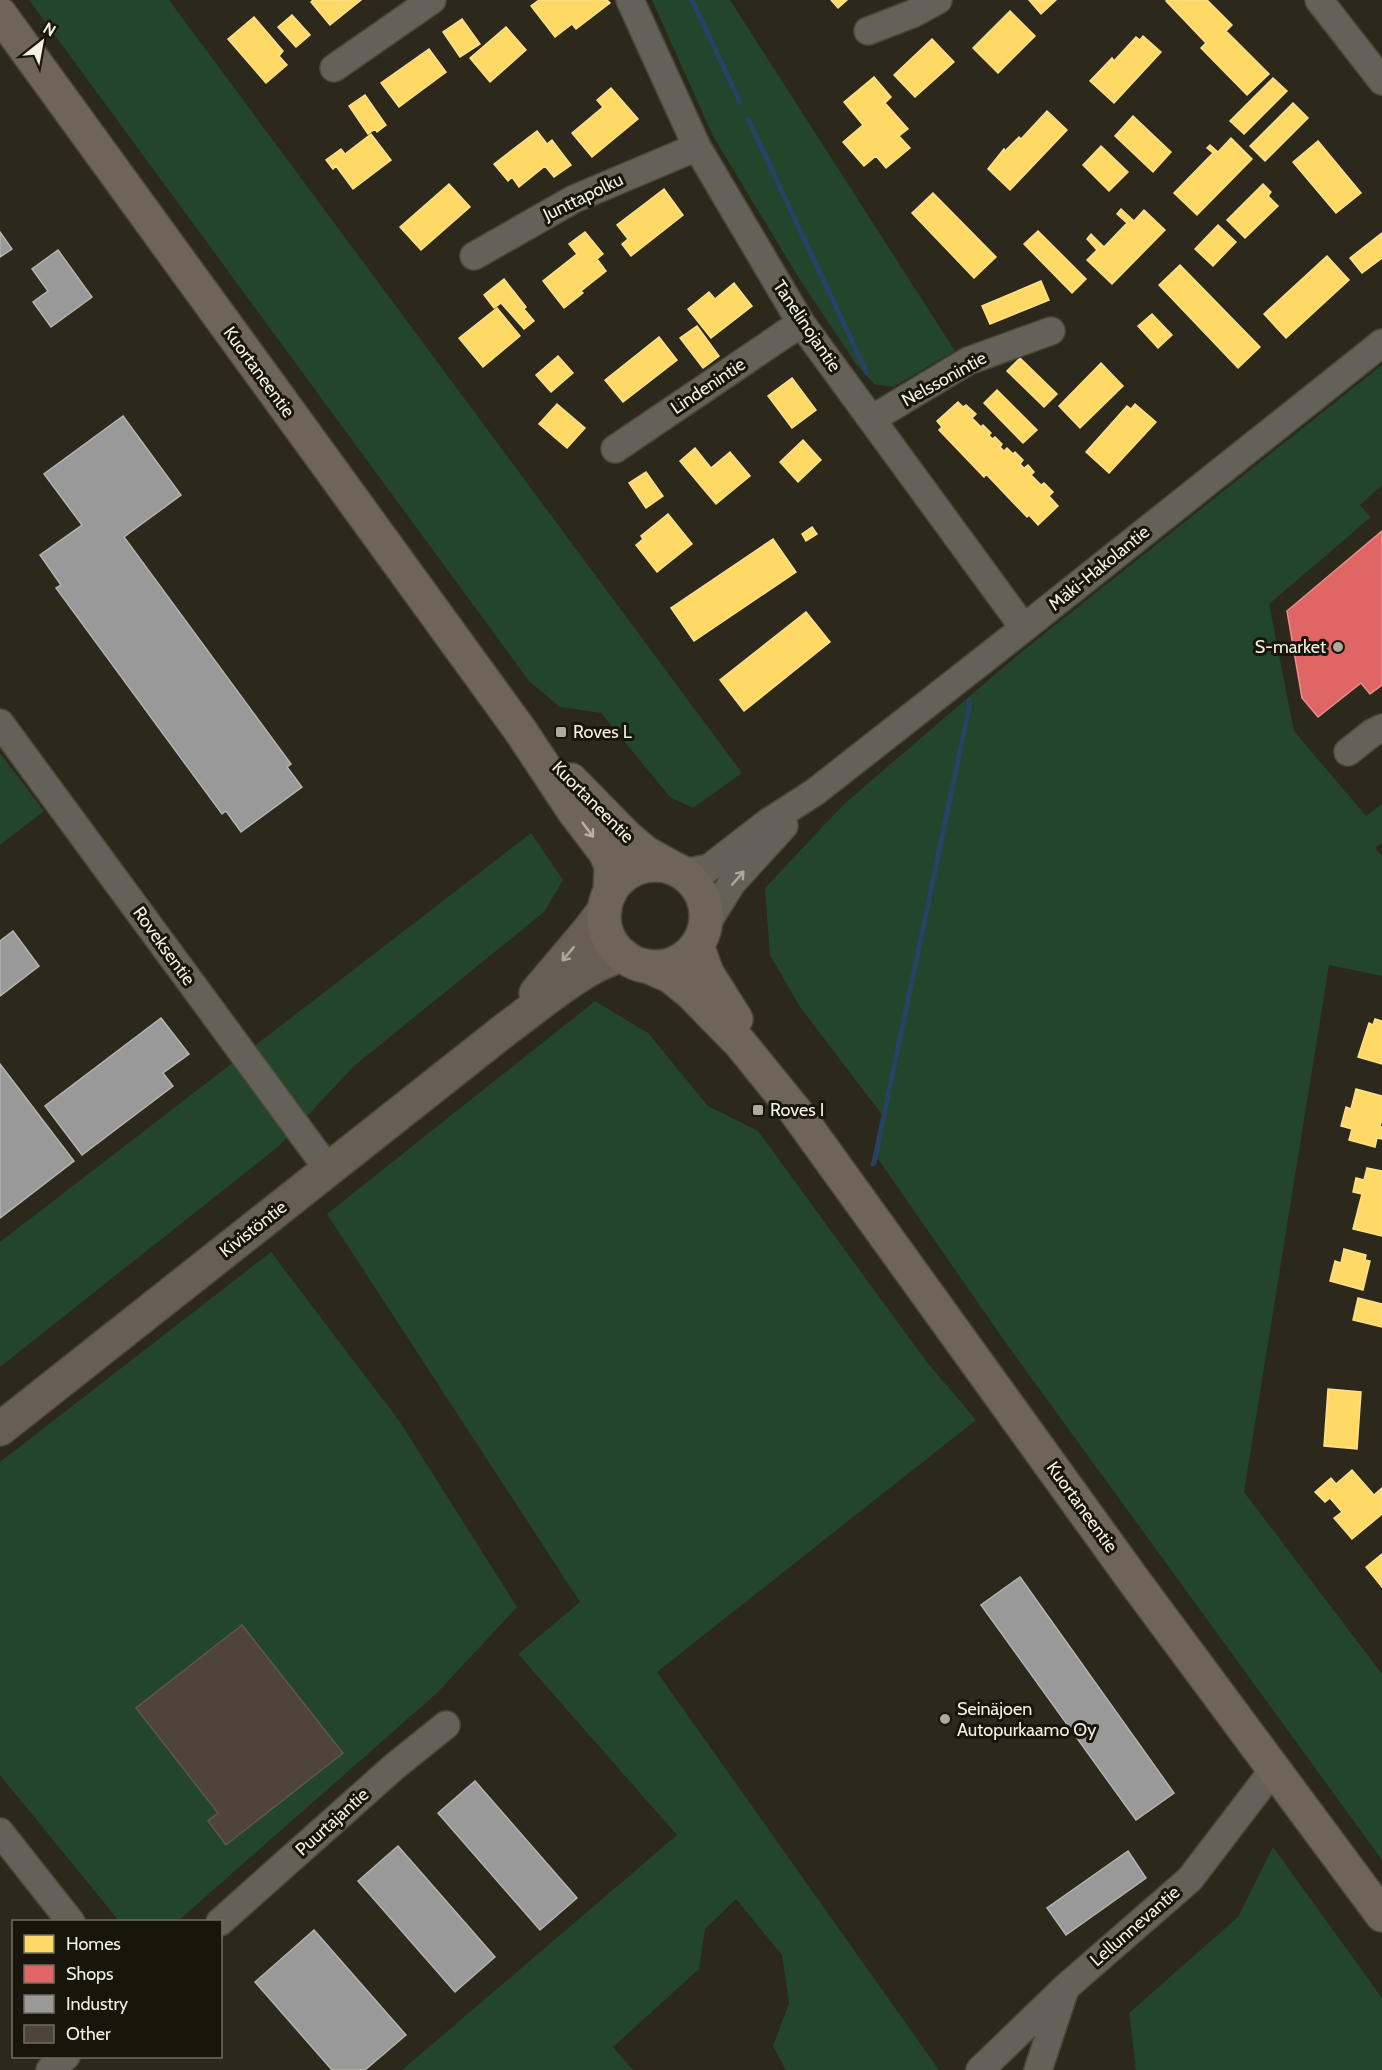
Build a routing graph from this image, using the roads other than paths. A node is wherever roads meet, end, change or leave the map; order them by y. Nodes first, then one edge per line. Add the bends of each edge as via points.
1 (432, 0) edge
2 (630, 0) edge
3 (938, 0) edge
4 (1319, 0) edge
5 (0, 14) edge
6 (868, 31) dead end
7 (333, 68) dead end
8 (1382, 81) edge
9 (697, 147) junction
10 (474, 256) dead end
11 (801, 323) junction
12 (1051, 331) dead end
13 (1382, 343) edge
14 (872, 419) junction
15 (615, 449) dead end
16 (1024, 628) junction
17 (0, 723) edge
18 (1382, 728) edge
19 (520, 730) junction
20 (1348, 752) dead end
21 (815, 792) junction
22 (676, 870) junction
23 (607, 901) junction
24 (701, 935) junction
25 (635, 961) junction
26 (506, 1029) junction
27 (784, 1097) junction
28 (328, 1169) junction
29 (0, 1429) edge
30 (446, 1725) dead end
31 (1274, 1769) junction
32 (0, 1832) edge
33 (1382, 1915) edge
34 (68, 1920) edge
35 (222, 1920) edge
36 (1065, 1988) junction
37 (64, 2058) edge
38 (50, 2070) edge
39 (980, 2070) edge
40 (1038, 2070) edge

1 - 7 street
2 - 9 street, Tanelinojantie
3 - 6 street
4 - 8 street
5 - 19 highway, Kuortaneentie
9 - 10 street, Junttapolku via 574,199
9 - 11 street, Tanelinojantie
11 - 14 street, Tanelinojantie
11 - 15 street, Lindenintie
12 - 14 street, Nelssonintie via 968,361
13 - 16 street, Mäki-Hakolantie
14 - 16 street, Tanelinojantie
16 - 21 street, Mäki-Hakolantie
17 - 28 street, Roveksentie
18 - 20 street
19 - 22 highway, Kuortaneentie via 627,837
19 -> 23 highway, Kuortaneentie via 605,852 610,866
21 - 22 street, Mäki-Hakolantie via 709,868
24 -> 21 street, Mäki-Hakolantie via 732,883
22 - 23 highway via 649,866 629,872 618,881
22 - 24 highway via 692,880 702,896 706,913
23 - 25 highway via 604,922 608,934 614,946
23 -> 26 main road, Kivistöntie via 590,928
24 - 25 highway via 687,956 675,963 661,966
24 - 27 highway, Kuortaneentie via 707,973
25 - 26 main road, Kivistöntie via 611,958 589,969
25 - 27 highway, Kuortaneentie via 670,976 691,993
26 - 28 main road, Kivistöntie
27 - 31 highway, Kuortaneentie
28 - 29 main road, Kivistöntie
30 - 35 street, Puurtajantie
31 - 33 highway, Kuortaneentie
31 - 36 street, Lellunnevantie via 1190,1879
32 - 34 street
36 - 39 street, Lellunnevantie
36 - 40 street
37 - 38 street

